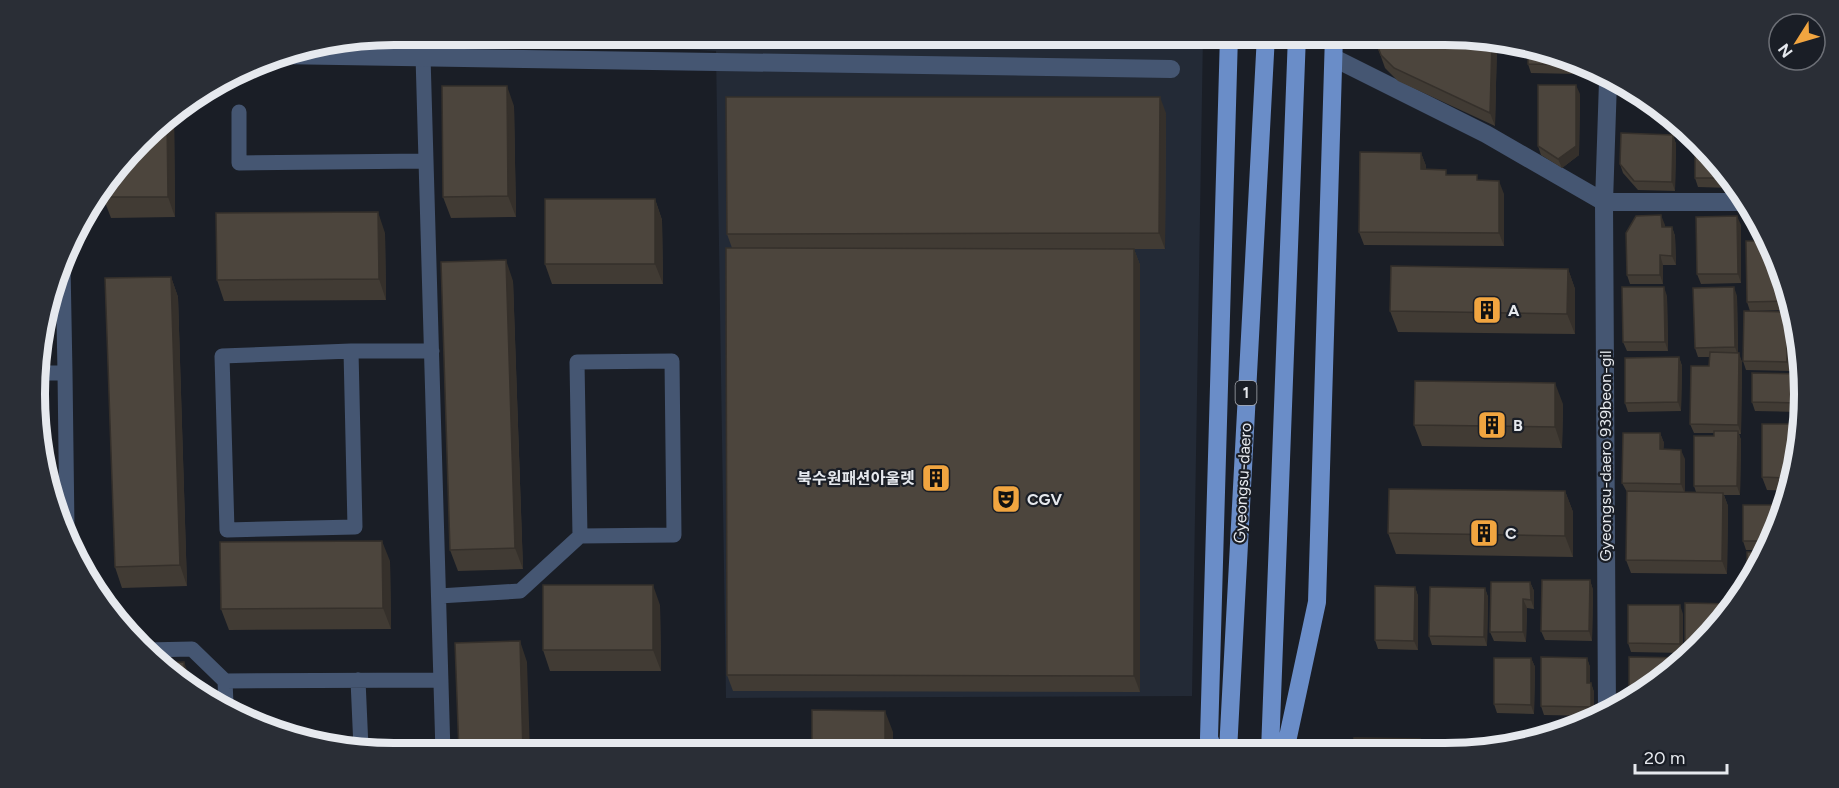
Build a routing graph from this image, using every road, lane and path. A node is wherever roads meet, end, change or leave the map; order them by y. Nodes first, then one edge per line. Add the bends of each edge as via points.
1 (1229, 45) edge
2 (1265, 45) edge
3 (1297, 45) edge
4 (1334, 45) edge
5 (312, 55) edge
6 (423, 56) junction
7 (1334, 58) junction
8 (1171, 69) dead end
9 (1608, 86) edge
10 (238, 112) dead end
11 (426, 161) junction
12 (1604, 202) junction
13 (1736, 202) edge
14 (63, 284) edge
15 (351, 351) junction
16 (432, 351) junction
17 (46, 373) edge
18 (65, 373) junction
19 (67, 514) edge
20 (580, 536) junction
21 (439, 596) junction
22 (157, 650) edge
23 (358, 680) junction
24 (441, 680) junction
25 (225, 681) junction
26 (226, 700) edge
27 (1607, 703) edge
28 (361, 741) edge
29 (443, 743) edge
30 (1211, 743) edge
31 (1228, 743) edge
32 (1270, 743) edge
33 (1287, 743) edge

1 - 30 main road
2 - 31 main road, Gyeongsu-daero / 1
3 - 32 main road
4 - 7 main road
5 - 6 street
6 - 8 street
6 - 11 lane
7 - 12 street via 1486,135
7 - 33 main road via 1317,602
9 - 12 street, Gyeongsu-daero 939beon-gil
10 - 11 lane via 239,163
11 - 16 lane
12 - 13 street
12 - 27 street, Gyeongsu-daero 939beon-gil
14 - 18 lane
15 - 15 lane via 222,356 227,530 355,527
15 - 16 lane
16 - 21 lane
17 - 18 lane
18 - 19 lane
20 - 20 lane via 674,535 672,361 577,362
20 - 21 lane via 520,591
21 - 24 lane
22 - 25 lane via 192,649
23 - 24 lane
23 - 25 lane
23 - 28 lane
24 - 29 lane
25 - 26 lane

